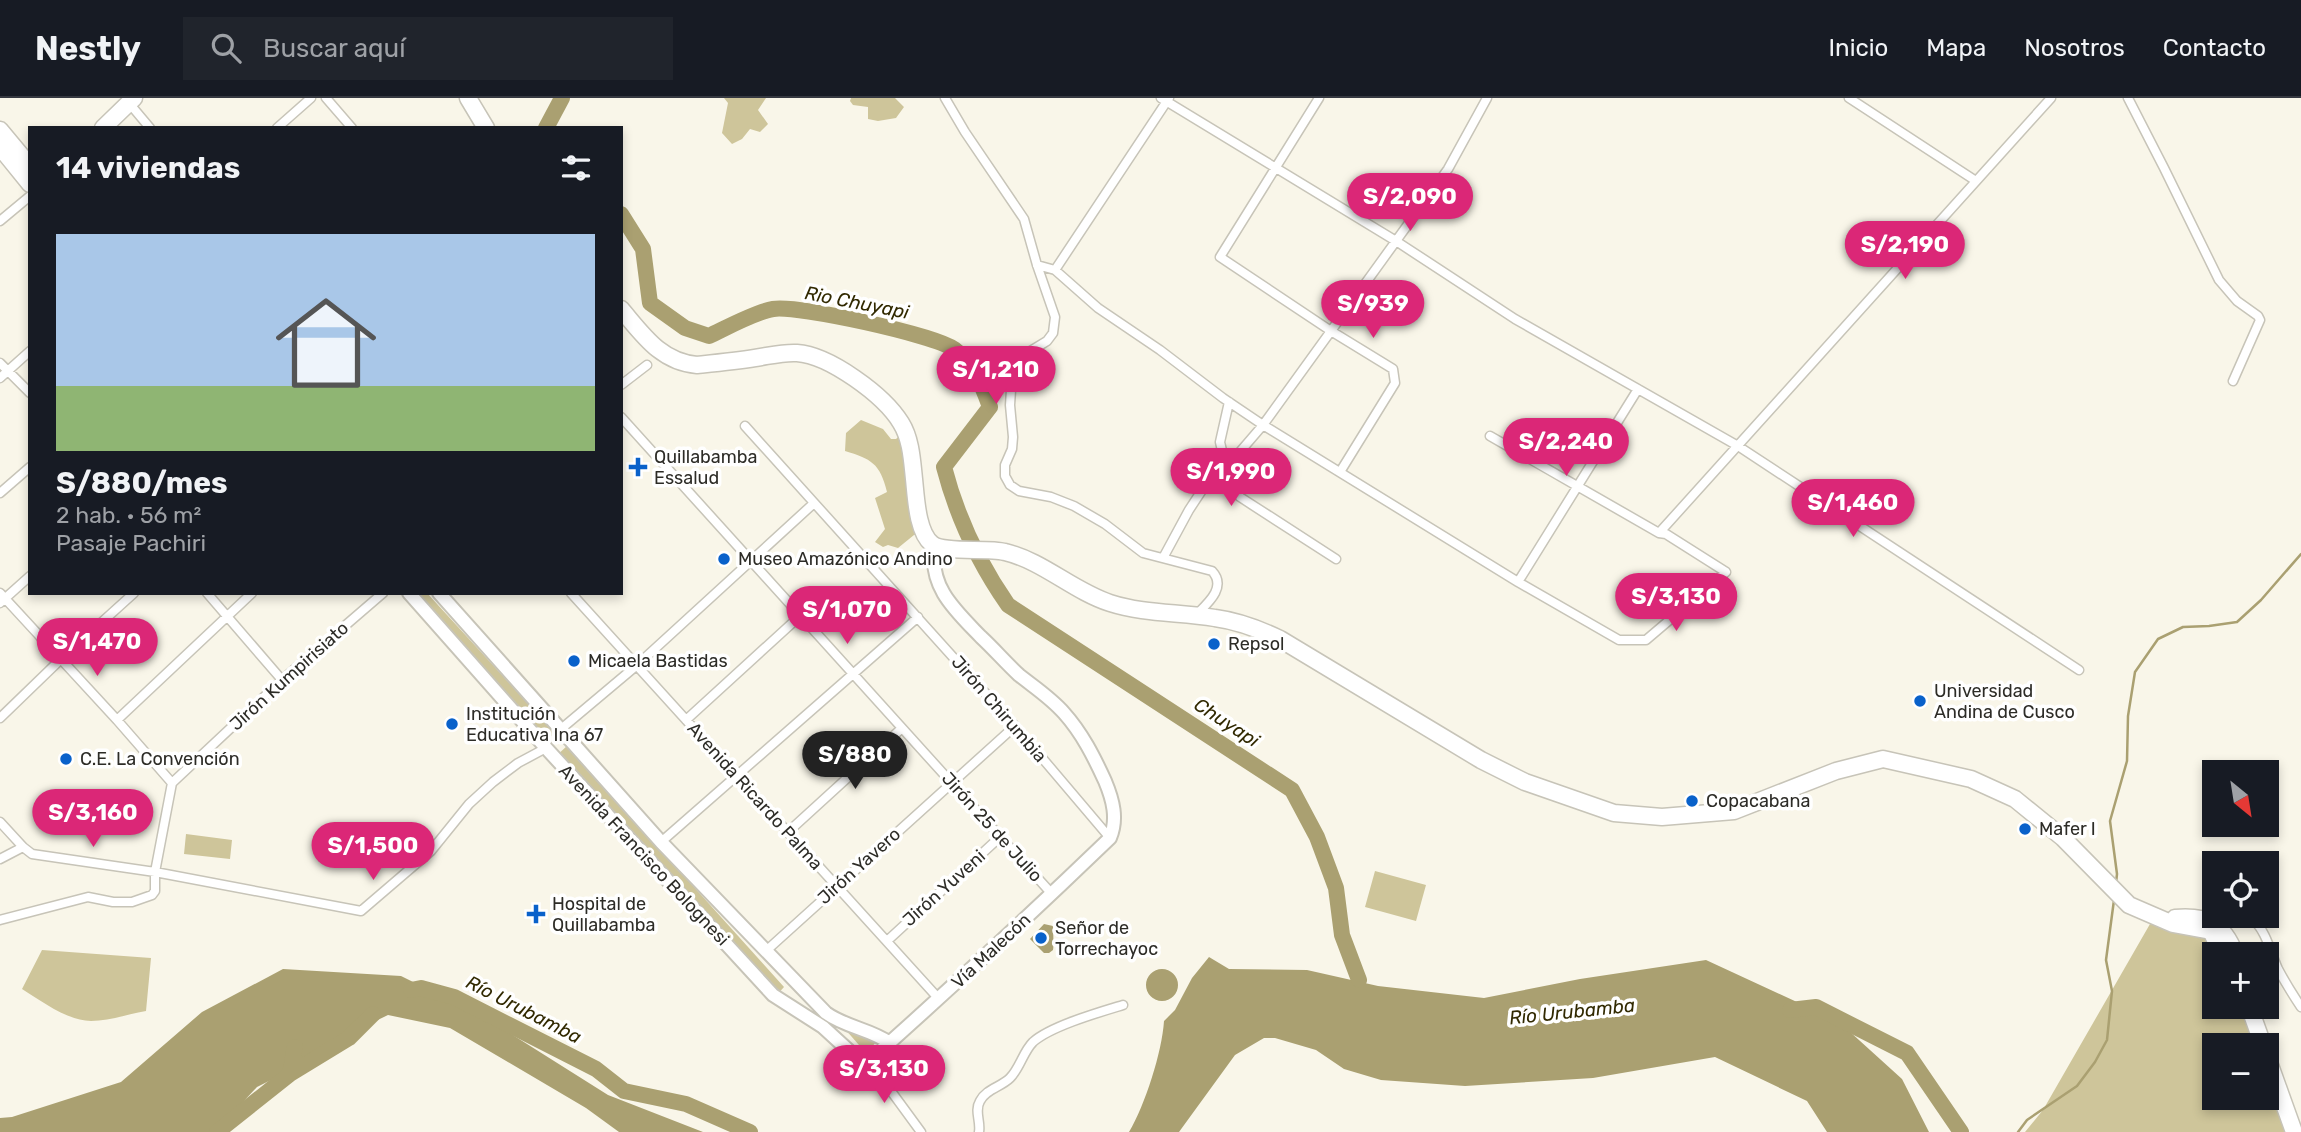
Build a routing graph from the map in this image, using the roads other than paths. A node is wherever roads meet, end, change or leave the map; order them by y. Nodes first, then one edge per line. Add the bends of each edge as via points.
1 (311, 98) edge
2 (326, 98) edge
3 (468, 98) edge
4 (945, 98) edge
5 (1319, 98) edge
6 (1487, 98) edge
7 (1849, 98) edge
8 (2051, 98) edge
9 (2128, 98) edge
10 (1166, 99) edge
11 (129, 100) edge
12 (105, 126) edge
13 (148, 126) edge
14 (279, 126) edge
15 (350, 126) edge
16 (485, 126) edge
17 (0, 130) edge
18 (0, 146) edge
19 (28, 164) edge
20 (1275, 167) junction
21 (28, 181) edge
22 (1976, 181) junction
23 (28, 198) edge
24 (0, 221) edge
25 (1396, 241) junction
26 (1037, 265) junction
27 (1055, 270) junction
28 (623, 311) edge
29 (1331, 331) junction
30 (28, 353) edge
31 (0, 363) edge
32 (647, 365) dead end
33 (8, 371) junction
34 (0, 378) edge
35 (2233, 381) dead end
36 (623, 383) edge
37 (1638, 389) junction
38 (28, 391) edge
39 (1228, 402) junction
40 (623, 419) edge
41 (1263, 425) junction
42 (745, 426) dead end
43 (1490, 436) dead end
44 (1738, 446) junction
45 (1226, 468) junction
46 (28, 469) edge
47 (1340, 472) junction
48 (1578, 485) junction
49 (0, 493) edge
50 (813, 503) junction
51 (1659, 533) junction
52 (935, 547) junction
53 (1163, 558) junction
54 (1336, 559) dead end
55 (751, 560) junction
56 (28, 578) edge
57 (1518, 582) junction
58 (132, 595) edge
59 (209, 595) edge
60 (250, 595) edge
61 (381, 595) edge
62 (411, 595) edge
63 (441, 595) edge
64 (573, 595) edge
65 (2, 598) edge
66 (801, 615) junction
67 (1195, 615) junction
68 (227, 617) junction
69 (918, 617) junction
70 (60, 660) junction
71 (636, 666) junction
72 (2079, 670) dead end
73 (852, 673) junction
74 (282, 680) junction
75 (0, 718) edge
76 (117, 720) junction
77 (686, 720) junction
78 (1015, 726) junction
79 (561, 729) junction
80 (902, 729) junction
81 (545, 748) junction
82 (737, 777) junction
83 (172, 783) junction
84 (952, 783) junction
85 (0, 822) edge
86 (788, 832) junction
87 (1002, 836) junction
88 (1110, 838) junction
89 (661, 842) junction
90 (23, 847) junction
91 (0, 859) edge
92 (155, 872) junction
93 (837, 886) junction
94 (1052, 894) junction
95 (0, 920) edge
96 (2215, 929) junction
97 (887, 941) junction
98 (2219, 942) edge
99 (2230, 942) edge
100 (766, 950) junction
101 (795, 980) junction
102 (939, 999) junction
103 (779, 1000) junction
104 (1123, 1005) dead end
105 (2301, 1007) edge
106 (890, 1043) junction
107 (869, 1061) junction
108 (2279, 1090) edge
109 (921, 1132) edge
110 (979, 1132) edge
111 (2294, 1132) edge

1 - 14 street
2 - 15 street
3 - 16 highway
4 - 26 street via 1024,219
5 - 20 street
6 - 25 street via 1448,169
7 - 22 street
8 - 22 street
9 - 35 street via 2219,280 2260,320
10 - 20 street
10 - 27 street
11 - 12 highway
11 - 13 street
17 - 19 highway
18 - 21 highway
20 - 25 street
20 - 29 street via 1220,257
22 - 44 street
23 - 24 street
25 - 29 street
25 - 37 street via 1515,319
26 - 27 street
26 - 53 street via 1055,325 1047,341 1024,355 1012,375 1013,437 1005,476 1019,491 1074,506 1143,553
27 - 39 street via 1098,308
28 - 52 highway via 655,348 682,364 796,353 822,360 852,377 900,422 908,440 918,511 925,536
29 - 41 street
29 - 47 street via 1393,369 1395,383
30 - 33 street
31 - 33 street
32 - 36 street
33 - 34 street
33 - 38 street
37 - 44 street
37 - 48 street
39 - 41 street
39 - 45 street via 1220,442
40 - 55 street, Jirón 25 de Julio
41 - 45 street
41 - 47 street
42 - 50 street, Jirón Chirumbia
43 - 48 street
44 - 51 street
44 - 72 street
45 - 53 street via 1210,478
45 - 54 street via 1240,497
46 - 49 street
47 - 57 street
48 - 51 street
48 - 57 street
50 - 55 street
50 - 69 street, Jirón Chirumbia
51 - 57 street via 1726,572 1646,640 1619,640
52 - 67 highway via 994,549 1024,558 1108,602 1141,611
52 - 88 main road via 935,576 950,604 1016,673 1062,710 1094,757 1115,816
53 - 67 street via 1217,576 1216,593
55 - 66 street, Jirón 25 de Julio
55 - 71 street
56 - 65 street
58 - 70 street
59 - 68 street
60 - 68 street
61 - 74 street, Jirón Kumpirisiato
62 - 81 main road, Avenida Francisco Bolognesi
63 - 79 main road, Avenida Francisco Bolognesi
64 - 71 street, Avenida Ricardo Palma
65 - 70 street
66 - 73 street, Jirón 25 de Julio
66 - 77 street
67 - 96 highway via 1253,626 1481,760 1525,782 1614,813 1662,817 1734,811 1836,771 1883,759 1971,779 2015,799 2063,838 2129,905 2174,924
68 - 74 street
68 - 76 street
69 - 73 street
69 - 78 street, Jirón Chirumbia
70 - 75 street
70 - 76 street
71 - 77 street, Avenida Ricardo Palma
71 - 79 street
73 - 80 street, Jirón 25 de Julio
73 - 82 street
74 - 83 street, Jirón Kumpirisiato
76 - 83 street
77 - 82 street, Avenida Ricardo Palma
78 - 84 street, Jirón Yavero
78 - 88 street, Jirón Chirumbia
79 - 89 main road, Avenida Francisco Bolognesi
80 - 84 street, Jirón 25 de Julio
80 - 86 street
81 - 92 street via 493,782 431,852 361,911
81 - 103 main road, Avenida Francisco Bolognesi
82 - 86 street, Avenida Ricardo Palma
82 - 89 street
83 - 92 street
84 - 87 street, Jirón 25 de Julio
84 - 93 street, Jirón Yavero
85 - 90 street
86 - 93 street, Avenida Ricardo Palma
87 - 94 street, Jirón 25 de Julio
87 - 97 street, Jirón Yuveni
88 - 94 main road, Vía Malecón
89 - 100 main road, Avenida Francisco Bolognesi
90 - 91 street
90 - 92 street via 32,855
92 - 95 street via 152,895 132,902 89,897
93 - 97 street, Avenida Ricardo Palma
93 - 100 street, Jirón Yavero
94 - 102 main road, Vía Malecón
96 - 98 highway
96 - 99 highway
96 - 105 street via 2228,919 2252,918
97 - 102 street, Avenida Ricardo Palma
100 - 101 main road, Avenida Francisco Bolognesi
101 - 103 main road
101 - 106 main road, Avenida Francisco Bolognesi via 836,1020
102 - 106 main road, Vía Malecón
103 - 107 main road, Avenida Francisco Bolognesi via 823,1027 859,1060
104 - 110 street via 1049,1031 1034,1041 1008,1080 978,1103
106 - 107 main road, Vía Malecón
107 - 109 street
108 - 111 highway

